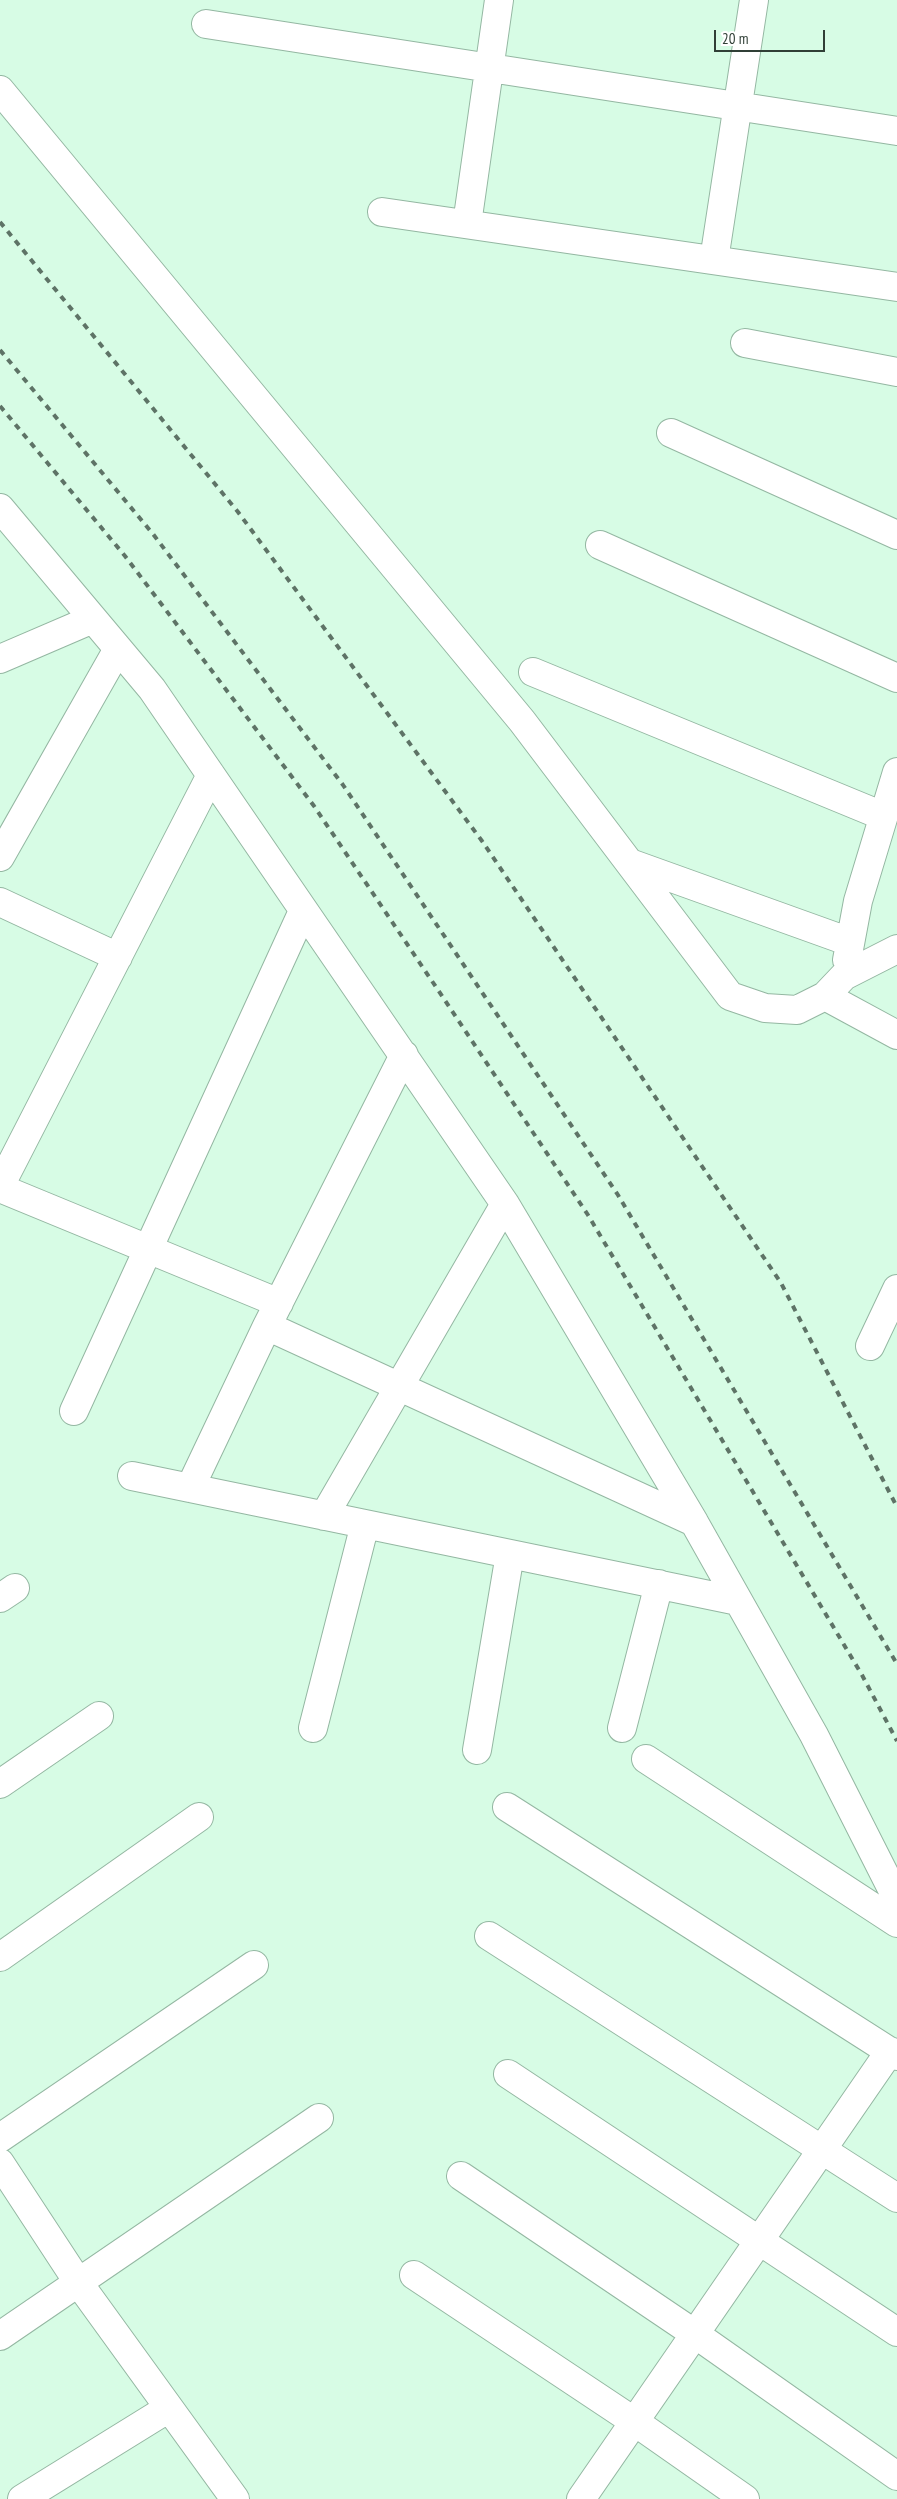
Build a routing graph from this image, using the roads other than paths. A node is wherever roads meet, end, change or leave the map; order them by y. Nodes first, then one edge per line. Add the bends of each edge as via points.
1 (500, 0) edge
2 (754, 0) edge
3 (206, 24) dead end
4 (490, 68) junction
5 (0, 90) edge
6 (738, 107) junction
7 (897, 131) edge
8 (382, 212) dead end
9 (467, 224) junction
10 (714, 260) junction
11 (897, 287) edge
12 (745, 343) dead end
13 (897, 372) edge
14 (670, 433) dead end
15 (0, 510) edge
16 (897, 535) edge
17 (600, 545) dead end
18 (93, 619) junction
19 (118, 649) junction
20 (0, 659) edge
21 (533, 672) dead end
22 (897, 678) edge
23 (897, 772) edge
24 (211, 775) junction
25 (883, 816) junction
26 (0, 857) edge
27 (630, 863) junction
28 (0, 902) edge
29 (303, 912) junction
30 (850, 942) junction
31 (897, 949) edge
32 (118, 957) junction
33 (844, 976) junction
34 (825, 996) junction
35 (897, 1035) edge
36 (404, 1054) junction
37 (0, 1187) edge
38 (505, 1204) junction
39 (148, 1250) junction
40 (897, 1289) edge
41 (273, 1315) junction
42 (870, 1346) dead end
43 (398, 1386) junction
44 (74, 1411) dead end
45 (132, 1476) dead end
46 (190, 1488) junction
47 (324, 1516) junction
48 (694, 1522) junction
49 (365, 1524) junction
50 (510, 1554) junction
51 (659, 1584) junction
52 (738, 1601) junction
53 (99, 1716) dead end
54 (313, 1728) dead end
55 (622, 1728) dead end
56 (477, 1750) dead end
57 (646, 1759) dead end
58 (0, 1784) edge
59 (507, 1807) dead end
60 (199, 1817) dead end
61 (897, 1898) edge
62 (897, 1923) edge
63 (489, 1936) dead end
64 (0, 1957) edge
65 (254, 1965) dead end
66 (894, 2054) edge
67 (508, 2074) dead end
68 (319, 2118) dead end
69 (0, 2138) edge
70 (822, 2150) junction
71 (0, 2163) edge
72 (461, 2176) dead end
73 (897, 2198) edge
74 (759, 2241) junction
75 (414, 2275) dead end
76 (78, 2282) junction
77 (897, 2332) edge
78 (695, 2334) junction
79 (0, 2336) edge
80 (169, 2408) junction
81 (635, 2422) junction
82 (897, 2476) edge
83 (22, 2499) edge
84 (235, 2499) edge
85 (581, 2499) edge
86 (745, 2499) edge

1 - 4 street
2 - 6 street
3 - 4 street
4 - 6 street
4 - 9 street
5 - 27 street via 522,720
6 - 7 street
6 - 10 street
8 - 9 street
9 - 10 street
10 - 11 street
12 - 13 street
14 - 16 street
15 - 18 street
17 - 22 street
18 - 19 street
18 - 20 street
19 - 24 street via 152,689
19 - 26 street
21 - 25 street
23 - 25 street
24 - 29 street
24 - 32 street
25 - 30 street via 858,901
27 - 30 street
27 - 34 street via 730,996 765,1008 797,1010
28 - 32 street
29 - 36 street
29 - 39 street
30 - 33 street
31 - 33 street
32 - 37 street
33 - 34 street
34 - 35 street
36 - 38 street
36 - 41 street
37 - 39 street
38 - 43 street
38 - 48 street
39 - 41 street
39 - 44 street
40 - 42 street
41 - 43 street
41 - 46 street
43 - 47 street
43 - 48 street
45 - 46 street
46 - 47 street
47 - 49 street
48 - 52 street
49 - 50 street
49 - 54 street
50 - 51 street
50 - 56 street
51 - 52 street
51 - 55 street
52 - 61 street via 814,1735
53 - 58 street
57 - 62 street
59 - 66 street
60 - 64 street
63 - 70 street
65 - 69 street
66 - 70 street
67 - 74 street
68 - 76 street
70 - 73 street
70 - 74 street
71 - 76 street
72 - 78 street
74 - 77 street
74 - 78 street
75 - 81 street
76 - 79 street
76 - 80 street
78 - 81 street
78 - 82 street
80 - 83 street
80 - 84 street
81 - 85 street
81 - 86 street

